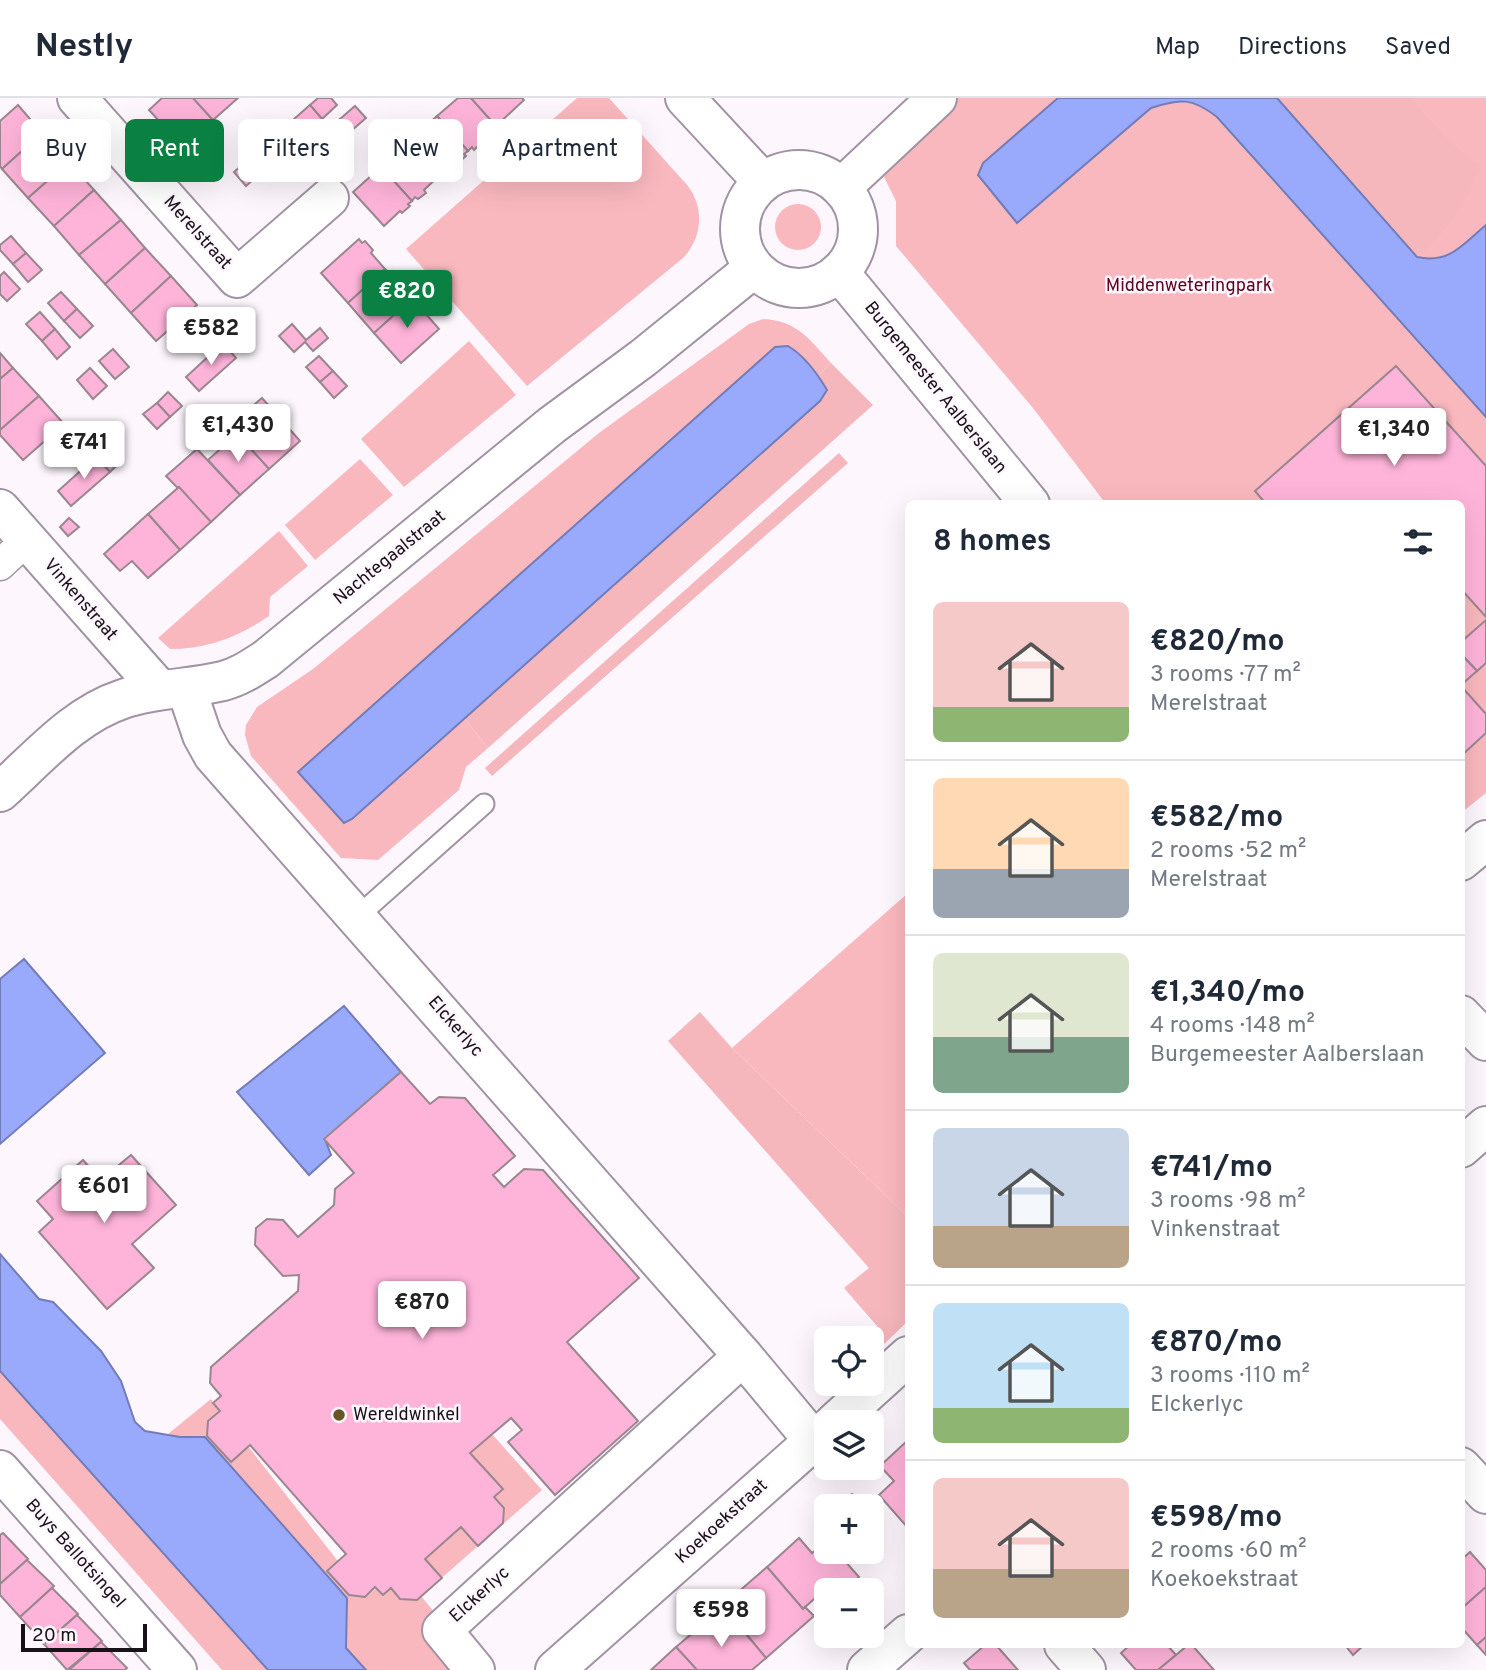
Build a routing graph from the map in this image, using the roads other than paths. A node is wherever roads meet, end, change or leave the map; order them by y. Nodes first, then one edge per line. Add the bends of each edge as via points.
1 (685, 98) edge
2 (937, 98) edge
3 (90, 102) edge
4 (763, 182) junction
5 (841, 188) junction
6 (329, 198) dead end
7 (754, 268) junction
8 (839, 272) junction
9 (1027, 500) edge
10 (0, 509) edge
11 (14, 552) edge
12 (173, 689) junction
13 (0, 792) edge
14 (484, 804) dead end
15 (1486, 839) edge
16 (1465, 857) edge
17 (357, 917) junction
18 (1465, 1019) edge
19 (1486, 1041) edge
20 (1486, 1126) edge
21 (1465, 1144) edge
22 (743, 1356) junction
23 (905, 1359) edge
24 (848, 1410) edge
25 (814, 1422) edge
26 (814, 1440) edge
27 (0, 1470) edge
28 (1465, 1470) edge
29 (1486, 1494) edge
30 (905, 1637) edge
31 (1067, 1648) edge
32 (177, 1670) edge
33 (475, 1670) edge
34 (555, 1670) edge
35 (867, 1670) edge
36 (1086, 1670) edge

1 - 4 street
2 - 5 street
3 - 6 street, Merelstraat via 237,278
4 - 5 street via 795,170 820,175
4 - 7 street via 748,200 740,223 740,239
5 - 8 street via 858,226 850,258
7 - 8 street via 775,282 801,288
7 - 12 street, Nachtegaalstraat via 552,425 266,659 225,681
8 - 9 street, Burgemeester Aalberslaan
10 - 11 street, Vinkenstraat
11 - 12 street, Vinkenstraat
12 - 13 street, Nachtegaalstraat via 124,698 91,712
12 - 17 street, Elckerlyc via 213,755
14 - 17 lane
15 - 16 street
17 - 22 street, Elckerlyc
18 - 19 street
20 - 21 street
22 - 25 street, Elckerlyc
22 - 33 street, Elckerlyc via 442,1630
23 - 24 street, Koekoekstraat
26 - 34 street, Koekoekstraat
27 - 32 street, Buys Ballotsingel
28 - 29 street
30 - 35 street
31 - 36 street

